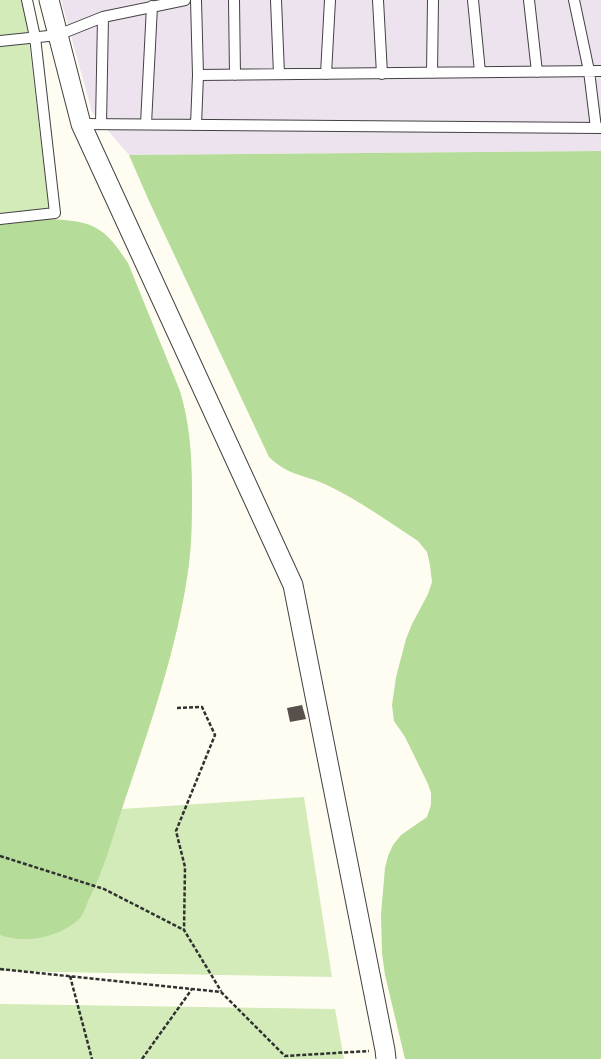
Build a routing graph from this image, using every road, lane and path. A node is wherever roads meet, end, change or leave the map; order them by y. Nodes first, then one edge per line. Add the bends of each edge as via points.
1 (27, 0) edge
2 (49, 0) edge
3 (185, 0) edge
4 (196, 0) edge
5 (234, 0) edge
6 (276, 0) edge
7 (330, 0) edge
8 (378, 0) edge
9 (434, 0) edge
10 (473, 0) edge
11 (529, 0) edge
12 (574, 0) edge
13 (152, 6) junction
14 (103, 17) junction
15 (58, 35) junction
16 (35, 37) junction
17 (0, 40) edge
18 (589, 71) junction
19 (601, 71) edge
20 (480, 72) junction
21 (537, 72) junction
22 (432, 73) junction
23 (279, 74) junction
24 (326, 74) junction
25 (382, 74) junction
26 (198, 75) junction
27 (235, 75) junction
28 (81, 124) junction
29 (101, 124) junction
30 (146, 124) junction
31 (196, 125) junction
32 (599, 128) edge
33 (0, 219) edge
34 (176, 708) dead end
35 (0, 856) edge
36 (184, 930) junction
37 (0, 969) edge
38 (70, 976) junction
39 (193, 989) junction
40 (221, 992) junction
41 (386, 1054) edge
42 (286, 1058) edge
43 (92, 1059) edge
44 (142, 1059) edge

1 - 16 lane
2 - 15 street
3 - 13 lane
4 - 26 lane
5 - 27 lane
6 - 23 lane
7 - 24 lane
8 - 25 lane
9 - 22 lane
10 - 20 lane
11 - 21 lane
12 - 18 lane
13 - 14 lane
13 - 30 lane
14 - 15 lane
14 - 29 lane
15 - 16 lane
15 - 28 street
16 - 17 lane
16 - 33 lane via 55,214
18 - 19 lane
18 - 21 lane
18 - 32 lane
20 - 21 lane
20 - 22 lane
22 - 25 lane
23 - 24 lane
23 - 27 lane
24 - 25 lane
26 - 27 lane
26 - 31 lane
28 - 29 lane
28 - 41 street via 293,585
29 - 30 lane
30 - 31 lane
31 - 32 lane
34 - 36 path via 202,707 215,735 176,831 186,867
35 - 36 path via 104,889
36 - 40 path
37 - 38 path
38 - 39 path
38 - 43 path
39 - 40 path
39 - 44 path
40 - 42 path
41 - 42 path

